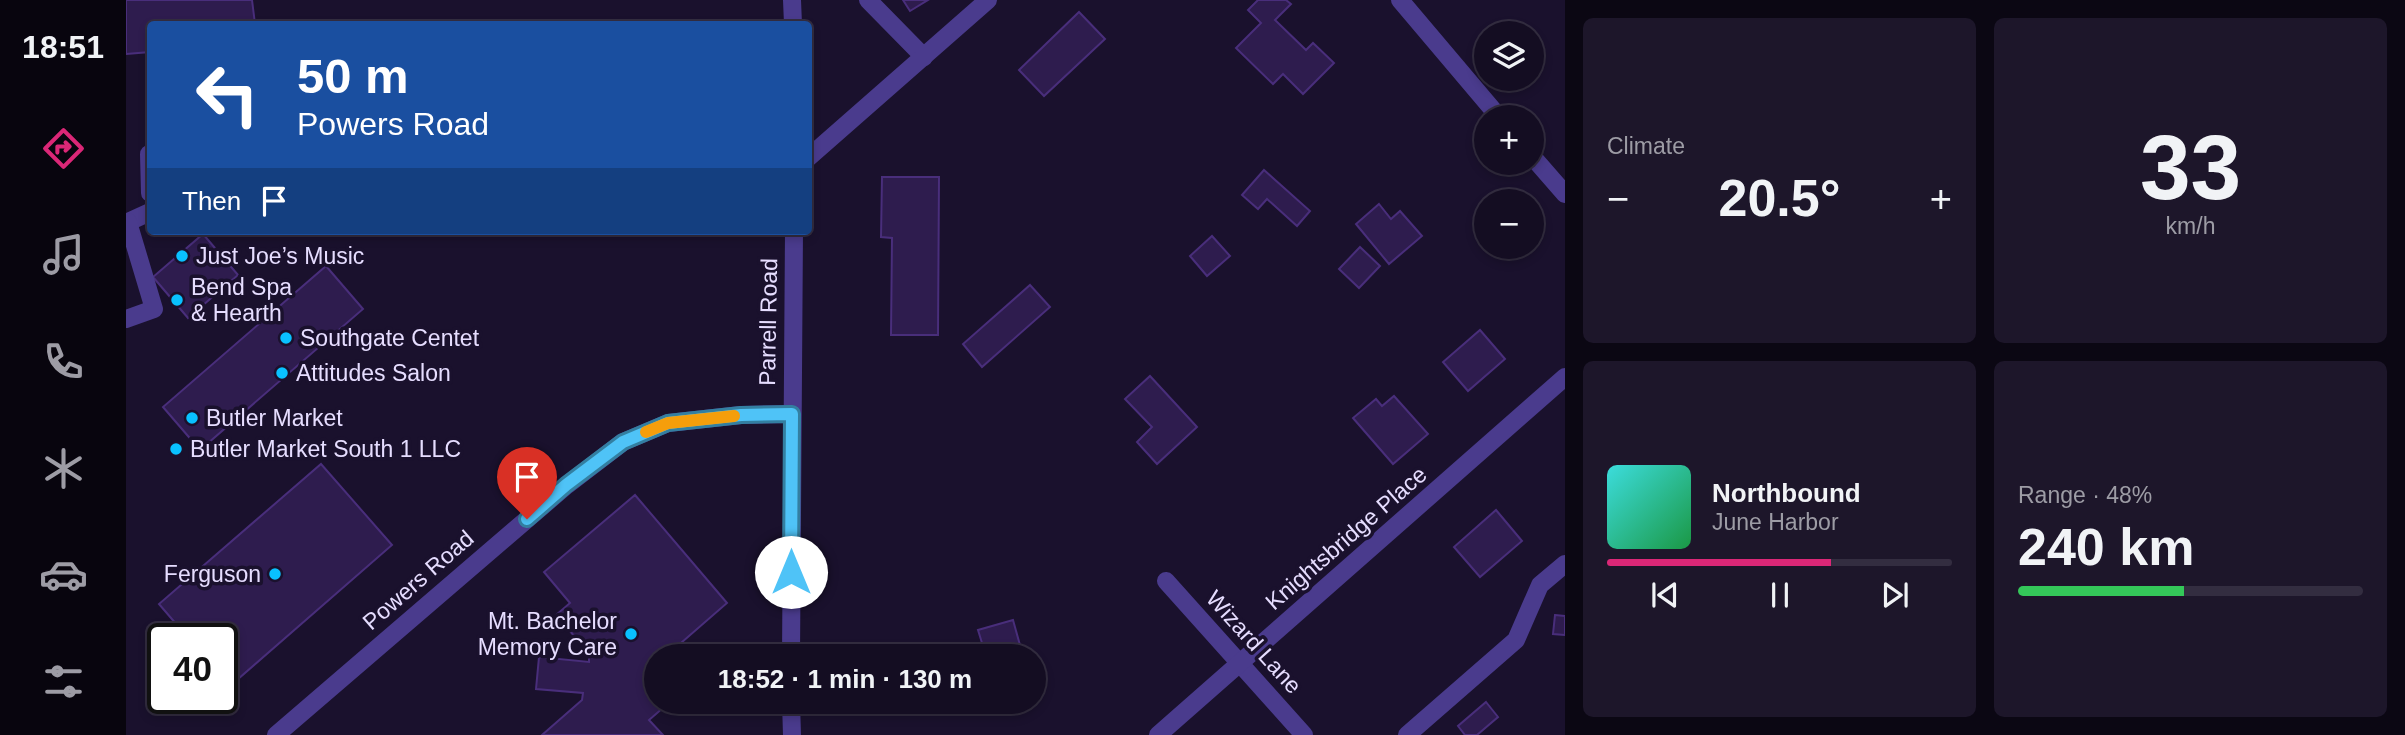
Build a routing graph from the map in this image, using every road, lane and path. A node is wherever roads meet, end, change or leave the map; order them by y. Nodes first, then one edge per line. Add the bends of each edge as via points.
1 (792, 0) edge
2 (868, 0) edge
3 (988, 0) edge
4 (1400, 0) edge
5 (793, 21) edge
6 (924, 57) junction
7 (1489, 105) edge
8 (812, 155) edge
9 (1544, 170) edge
10 (1565, 194) edge
11 (147, 213) edge
12 (127, 223) edge
13 (794, 235) edge
14 (126, 319) edge
15 (1565, 377) edge
16 (792, 414) junction
17 (1565, 564) edge
18 (1166, 581) dead end
19 (791, 644) edge
20 (1240, 663) junction
21 (791, 714) edge
22 (276, 735) edge
23 (792, 735) edge
24 (1158, 735) edge
25 (1304, 735) edge
26 (1407, 735) edge

1 - 5 street
2 - 6 street
3 - 6 street
4 - 7 street
6 - 8 street
9 - 10 street
11 - 12 street
12 - 14 street via 154,309
13 - 16 street, Parrell Road
15 - 20 street, Knightsbridge Place
16 - 19 street, Parrell Road
16 - 22 street, Powers Road via 668,423 623,442 566,485
17 - 26 street via 1540,586 1516,640
18 - 20 street, Wizard Lane
20 - 24 street, Knightsbridge Place
20 - 25 street, Wizard Lane
21 - 23 street

